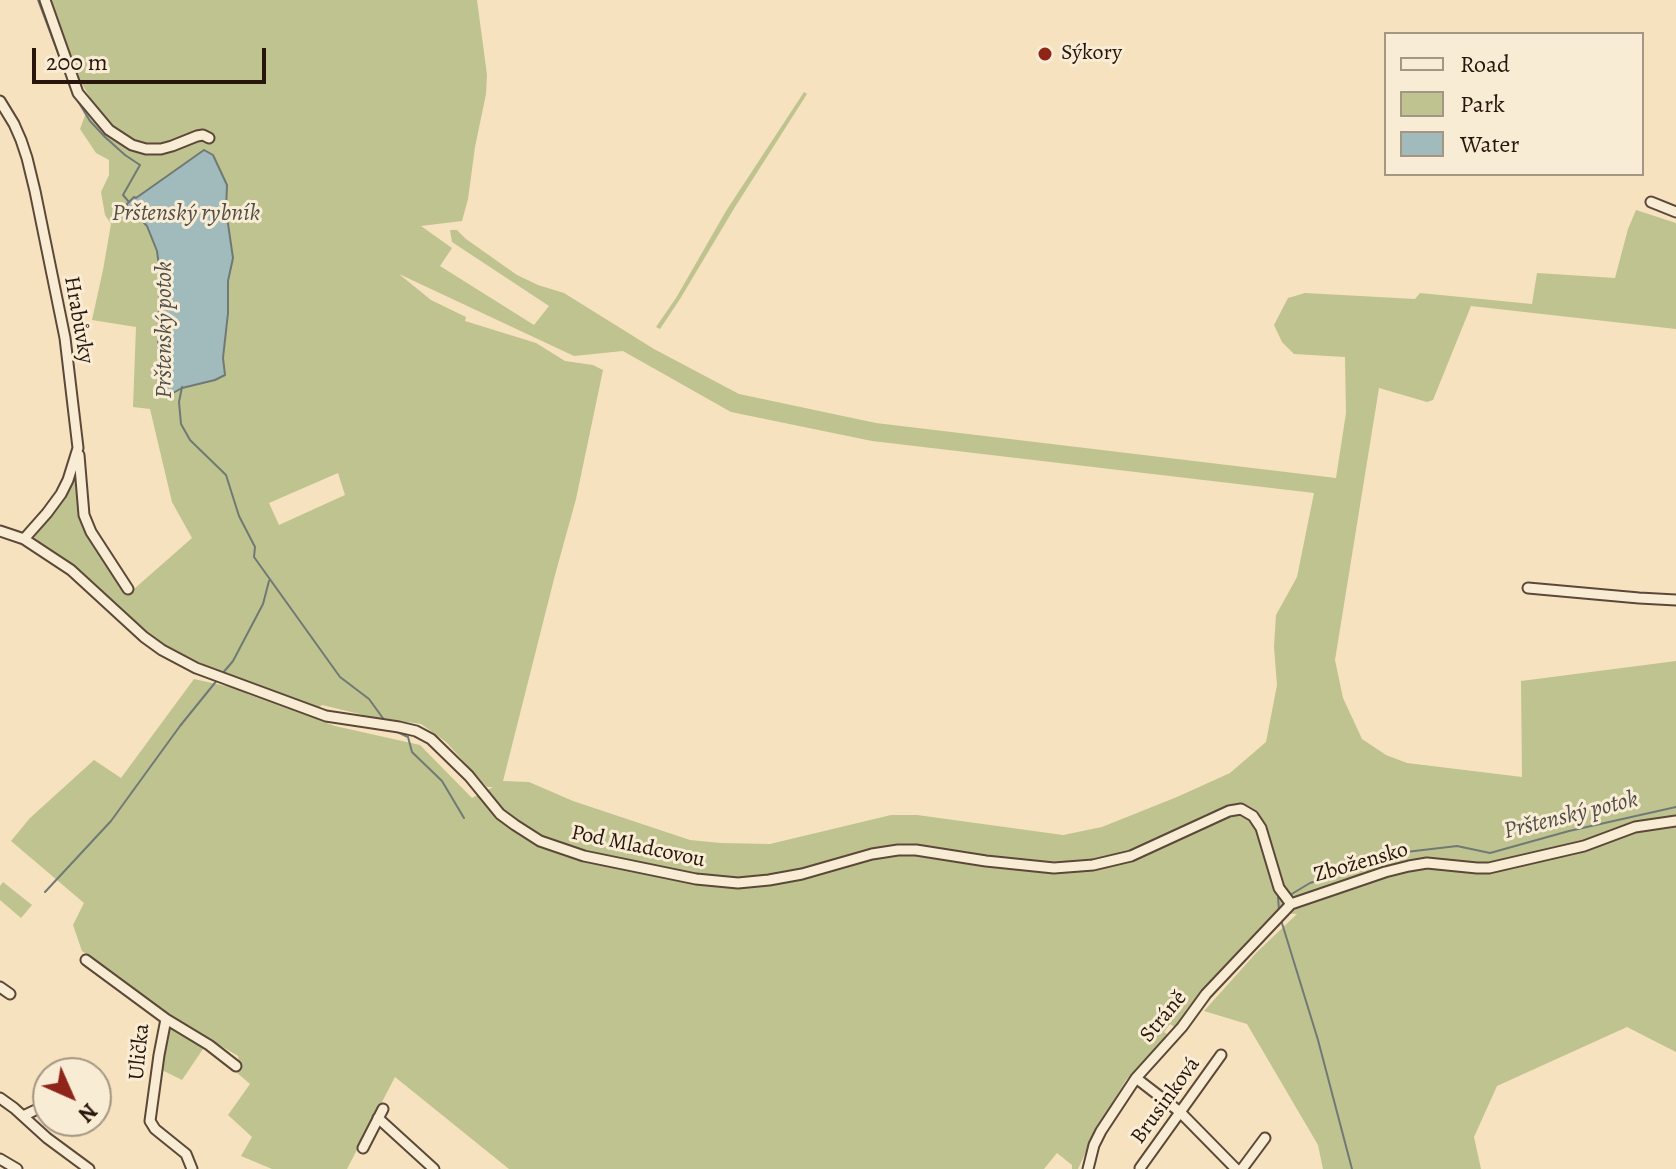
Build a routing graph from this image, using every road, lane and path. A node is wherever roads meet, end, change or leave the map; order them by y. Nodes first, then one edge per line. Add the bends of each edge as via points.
1 (45, 0) edge
2 (0, 101) edge
3 (209, 138) dead end
4 (1651, 202) dead end
5 (1676, 212) edge
6 (78, 448) junction
7 (0, 531) edge
8 (24, 539) junction
9 (1528, 588) dead end
10 (128, 589) dead end
11 (1676, 600) edge
12 (1676, 821) edge
13 (1291, 904) junction
14 (86, 960) dead end
15 (0, 987) edge
16 (10, 994) dead end
17 (166, 1019) junction
18 (1221, 1055) dead end
19 (236, 1066) dead end
20 (1136, 1078) junction
21 (0, 1098) edge
22 (32, 1112) edge
23 (1180, 1112) junction
24 (23, 1116) junction
25 (1265, 1138) dead end
26 (363, 1148) dead end
27 (0, 1159) edge
28 (1140, 1168) edge
29 (17, 1169) edge
30 (89, 1169) edge
31 (192, 1169) edge
32 (434, 1169) edge
33 (1088, 1169) edge
34 (1239, 1169) edge

1 - 3 street via 78,93 109,130 146,149 197,136
2 - 6 street, Hrabůvky via 21,140 35,191 65,338
4 - 5 street
6 - 8 street, Hrabůvky via 61,494
6 - 10 street via 84,515
7 - 8 street, Pod Mladcovou
8 - 13 street, Pod Mladcovou via 71,570 144,637 180,661 326,716 416,731 443,749 500,814 528,835 584,856 738,883 898,850 1054,868 1131,856 1241,809 1261,828 1279,888
9 - 11 street
12 - 13 street, Zbožensko via 1635,827 1584,846 1489,868 1409,866
13 - 20 street, Stráně
14 - 17 street, Ulička
15 - 16 street
17 - 19 street
17 - 31 street, Ulička via 150,1121 186,1154
18 - 23 street, Brusinková
20 - 23 street
20 - 33 street, Stráně via 1101,1131
21 - 24 street
22 - 24 street
23 - 28 street, Brusinková
23 - 34 street
24 - 30 street
25 - 34 street
26 - 32 street via 380,1114
27 - 29 street

